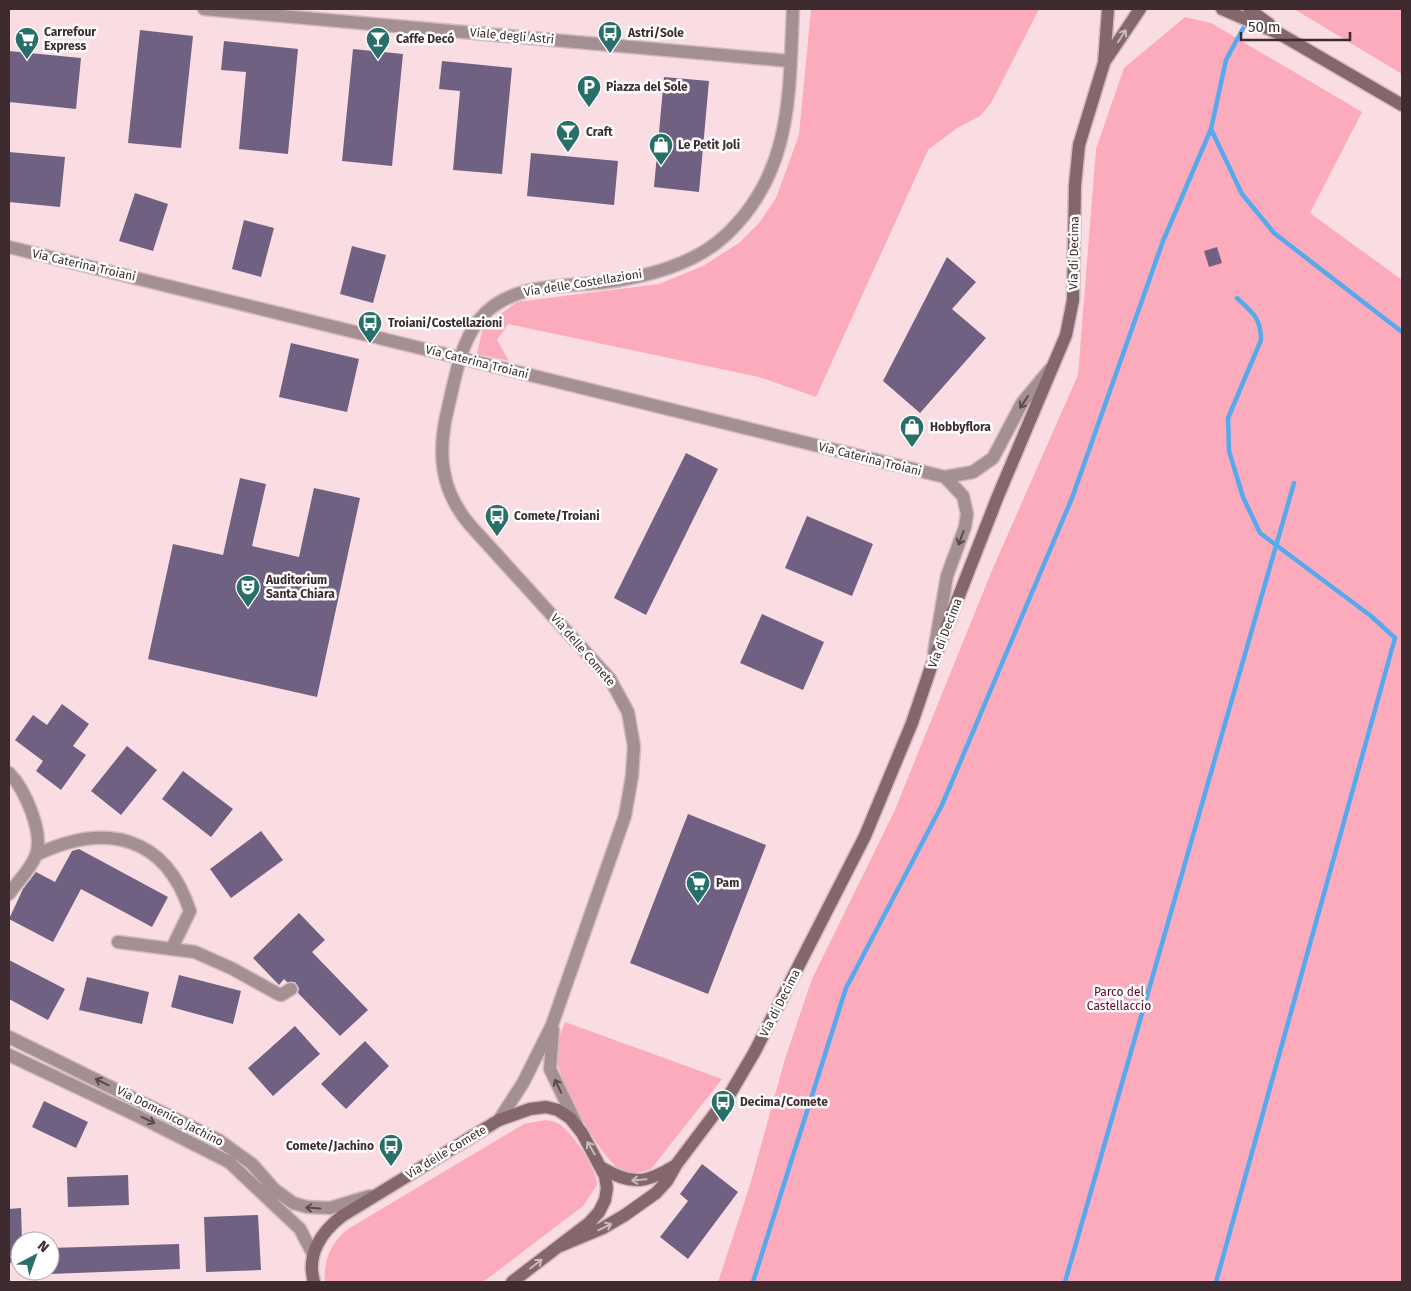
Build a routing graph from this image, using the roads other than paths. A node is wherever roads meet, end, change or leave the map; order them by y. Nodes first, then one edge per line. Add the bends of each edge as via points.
1 (204, 9) edge
2 (793, 9) edge
3 (1108, 9) edge
4 (1140, 9) edge
5 (1222, 9) edge
6 (1250, 9) edge
7 (1285, 37) junction
8 (790, 61) junction
9 (1104, 63) junction
10 (1402, 105) edge
11 (9, 247) edge
12 (461, 359) junction
13 (1055, 364) junction
14 (945, 477) junction
15 (931, 667) junction
16 (9, 773) edge
17 (36, 854) junction
18 (9, 894) edge
19 (118, 942) dead end
20 (172, 948) junction
21 (291, 989) dead end
22 (552, 1024) junction
23 (9, 1037) edge
24 (9, 1055) edge
25 (499, 1120) junction
26 (580, 1129) junction
27 (676, 1165) junction
28 (602, 1168) junction
29 (377, 1193) junction
30 (560, 1246) junction
31 (313, 1254) junction
32 (314, 1282) edge
33 (512, 1282) edge

1 - 8 street, Viale degli Astri
2 - 8 street, Via delle Costellazioni
3 - 9 street, Via di Decima
9 -> 4 street, Via di Decima
5 - 7 street
6 - 7 street
7 - 10 street
8 - 12 street, Via delle Costellazioni via 782,139 774,169 752,206 721,240 692,258 645,274 613,281 544,288 503,300 478,321
9 - 13 street, Via di Decima via 1079,145 1073,300 1066,335
11 - 12 street, Via Caterina Troiani
12 - 14 street, Via Caterina Troiani
12 - 22 street, Via delle Comete via 442,443 442,471 451,497 470,525 603,670 622,697 632,729 633,765 625,816
13 -> 14 street, Via Caterina Troiani via 1022,403 993,458 973,472
13 - 15 street, Via di Decima via 998,496
14 -> 15 street via 963,496 967,514 947,576
15 - 27 street, Via di Decima via 912,723 848,872 743,1072
16 - 17 street via 30,807 36,831
17 - 18 street
17 - 20 street via 70,841 99,838 125,841 151,853 176,878 190,912
19 - 20 street
20 - 21 street via 206,956 278,994
22 - 25 street, Via delle Comete via 523,1083
26 -> 22 street, Via delle Comete via 550,1069
29 -> 23 street, Via Domenico Jachino via 330,1208 296,1204 279,1193 252,1164 220,1140
24 -> 31 street, Via Domenico Jachino via 229,1162 300,1229
25 - 26 street via 546,1107 566,1114
25 - 29 street, Via delle Comete
28 -> 26 street
27 -> 28 street, Via di Decima via 654,1177 633,1181
30 -> 27 street, Via di Decima via 603,1228 638,1207 662,1187
28 - 30 street, Via di Decima via 607,1188 603,1205 593,1219
29 - 31 street, Via delle Comete via 334,1222 320,1238
33 -> 30 street, Via di Decima
31 - 32 street, Via Domenico Jachino

